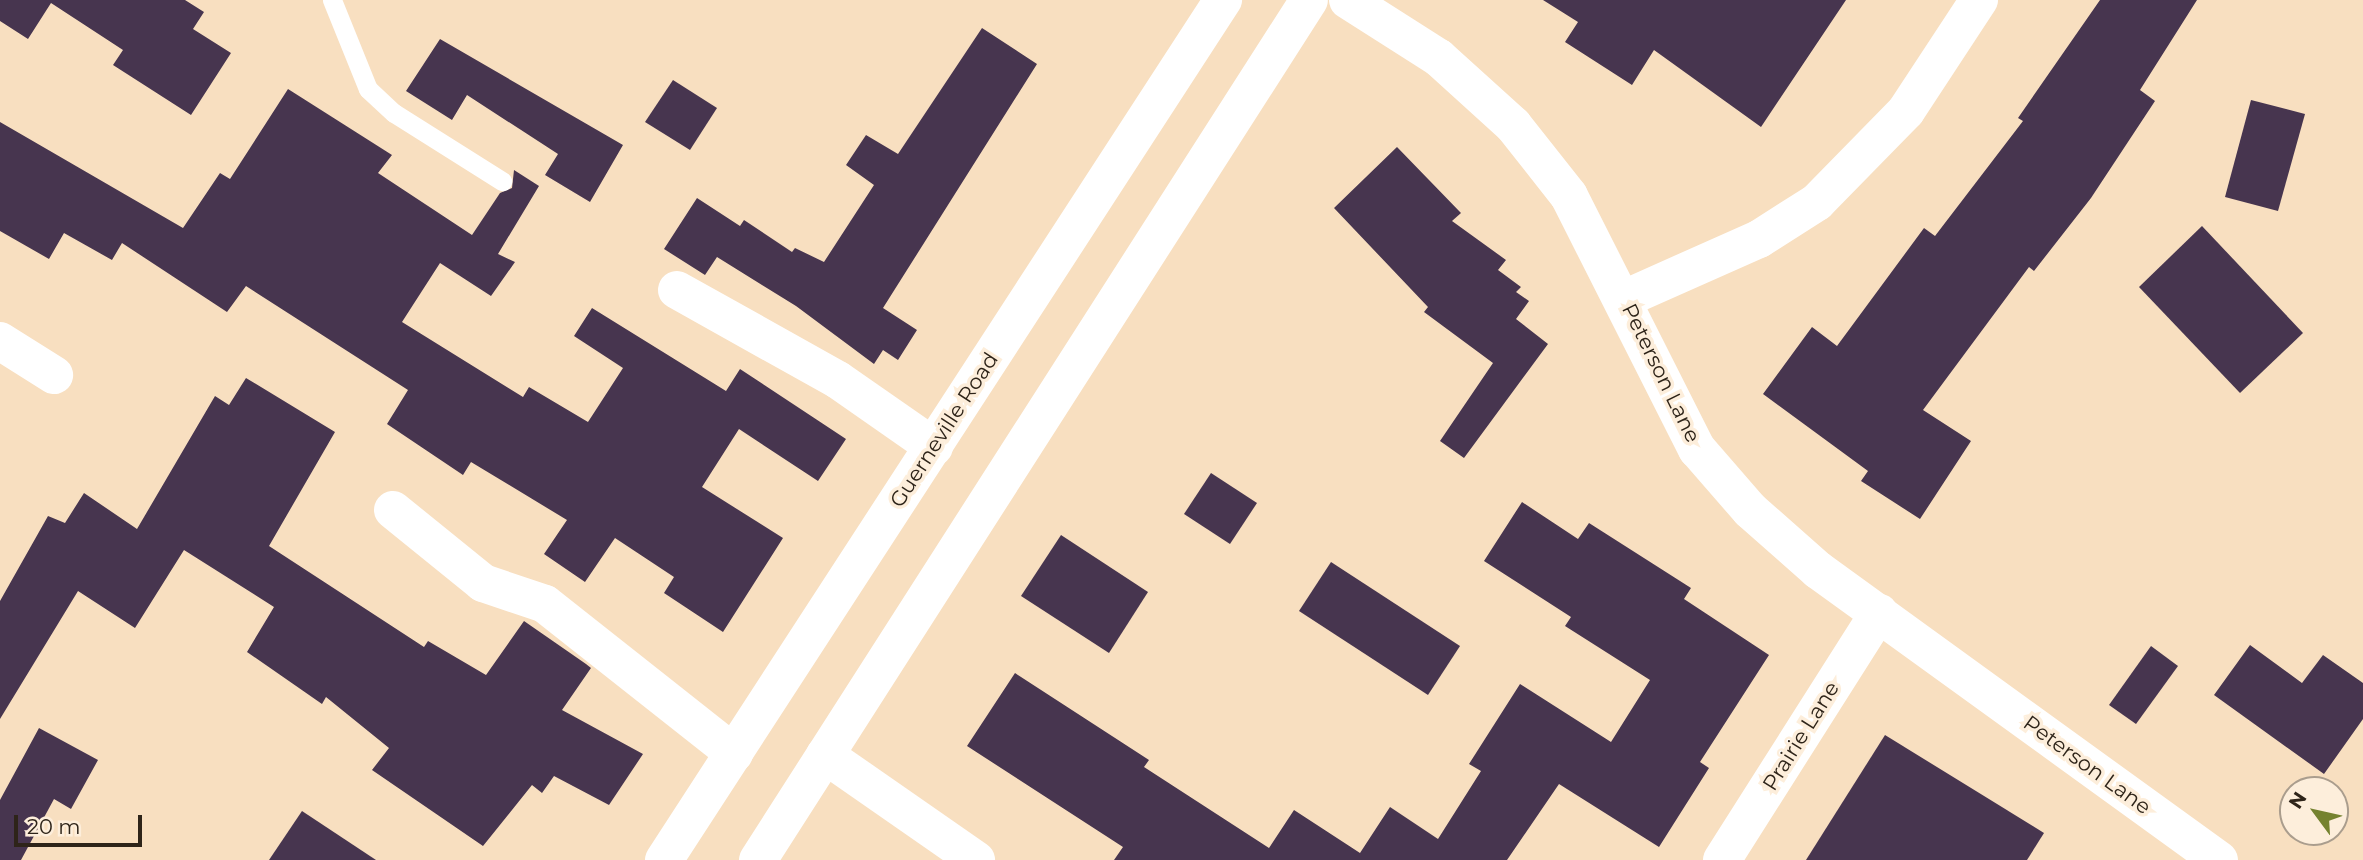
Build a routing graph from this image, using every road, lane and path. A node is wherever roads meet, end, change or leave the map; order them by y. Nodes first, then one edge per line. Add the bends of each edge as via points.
1 (332, 0) edge
2 (1223, 0) edge
3 (1309, 0) edge
4 (1348, 0) edge
5 (1979, 0) edge
6 (502, 181) dead end
7 (677, 290) dead end
8 (1624, 299) junction
9 (0, 341) edge
10 (54, 375) dead end
11 (934, 447) junction
12 (393, 510) dead end
13 (1879, 613) junction
14 (734, 752) junction
15 (825, 755) junction
16 (2208, 857) edge
17 (664, 860) edge
18 (758, 860) edge
19 (976, 860) edge
20 (1722, 860) edge

1 - 6 lane via 368,89 394,113
2 - 11 street, Guerneville Road
3 - 15 street
4 - 8 street, Peterson Lane via 1439,58 1513,125 1569,196
5 - 8 street via 1906,111 1816,202 1759,239
7 - 11 street via 838,380
8 - 13 street, Peterson Lane via 1659,380 1697,449 1750,510 1818,570
9 - 10 street
11 - 14 street, Guerneville Road
12 - 14 street via 483,583 545,604
13 - 16 street, Peterson Lane
13 - 20 street, Prairie Lane
14 - 17 street, Guerneville Road
15 - 18 street
15 - 19 street

